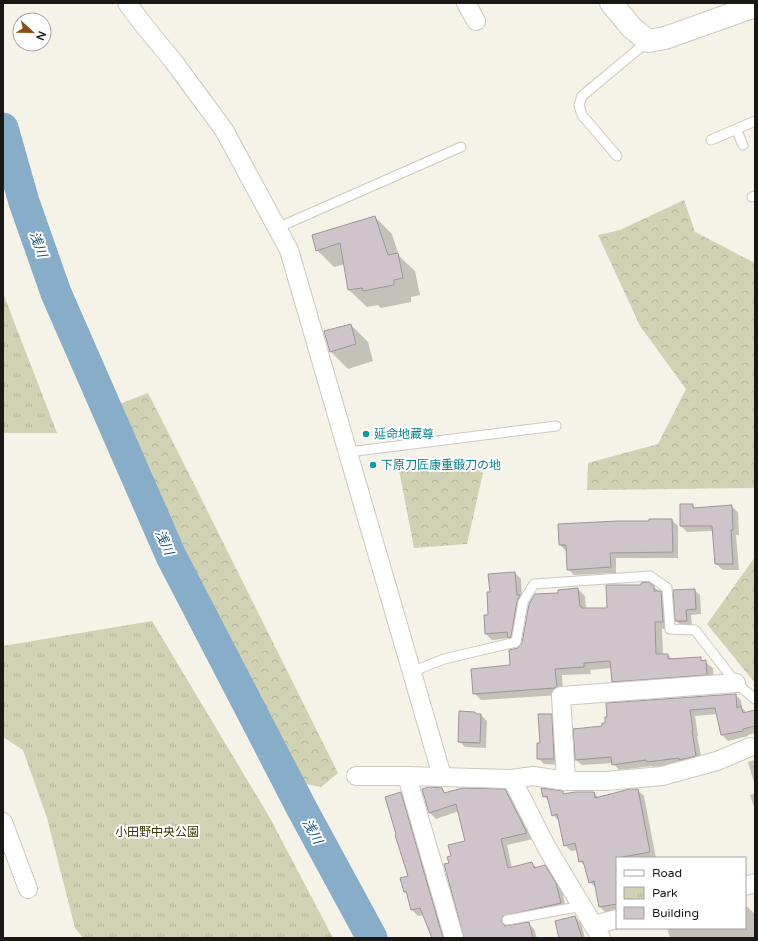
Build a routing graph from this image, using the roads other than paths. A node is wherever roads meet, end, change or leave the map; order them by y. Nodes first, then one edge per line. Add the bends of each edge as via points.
1 (127, 3) edge
2 (466, 3) edge
3 (611, 3) edge
4 (755, 6) edge
5 (476, 21) dead end
6 (648, 41) junction
7 (755, 121) edge
8 (736, 129) junction
9 (711, 140) dead end
10 (743, 145) dead end
11 (461, 147) dead end
12 (617, 156) dead end
13 (277, 228) junction
14 (556, 426) dead end
15 (349, 452) junction
16 (411, 672) junction
17 (736, 683) junction
18 (755, 699) edge
19 (750, 746) dead end
20 (356, 776) dead end
21 (407, 776) junction
22 (442, 776) junction
23 (512, 779) junction
24 (566, 781) junction
25 (3, 825) edge
26 (28, 889) dead end
27 (582, 906) junction
28 (508, 920) dead end
29 (616, 920) edge
30 (597, 932) edge
31 (454, 938) edge

1 - 13 street via 224,130
2 - 5 street
3 - 6 street via 632,28
4 - 6 street via 665,38
6 - 12 lane via 582,96 579,105 582,115
7 - 8 lane
8 - 9 lane
8 - 10 lane
11 - 13 lane
13 - 15 street via 289,250
14 - 15 lane
15 - 16 street
16 - 17 lane via 444,659 516,642 523,602 534,584 650,576 667,588 670,629 695,630
16 - 22 street
17 - 18 lane
17 - 24 street via 561,696
19 - 24 street via 717,761 662,776 606,781
20 - 21 street
21 - 22 street
21 - 31 street
22 - 23 street
23 - 24 street via 533,776
23 - 27 street via 547,848
25 - 26 street
27 - 28 lane
27 - 30 street
29 - 30 street

